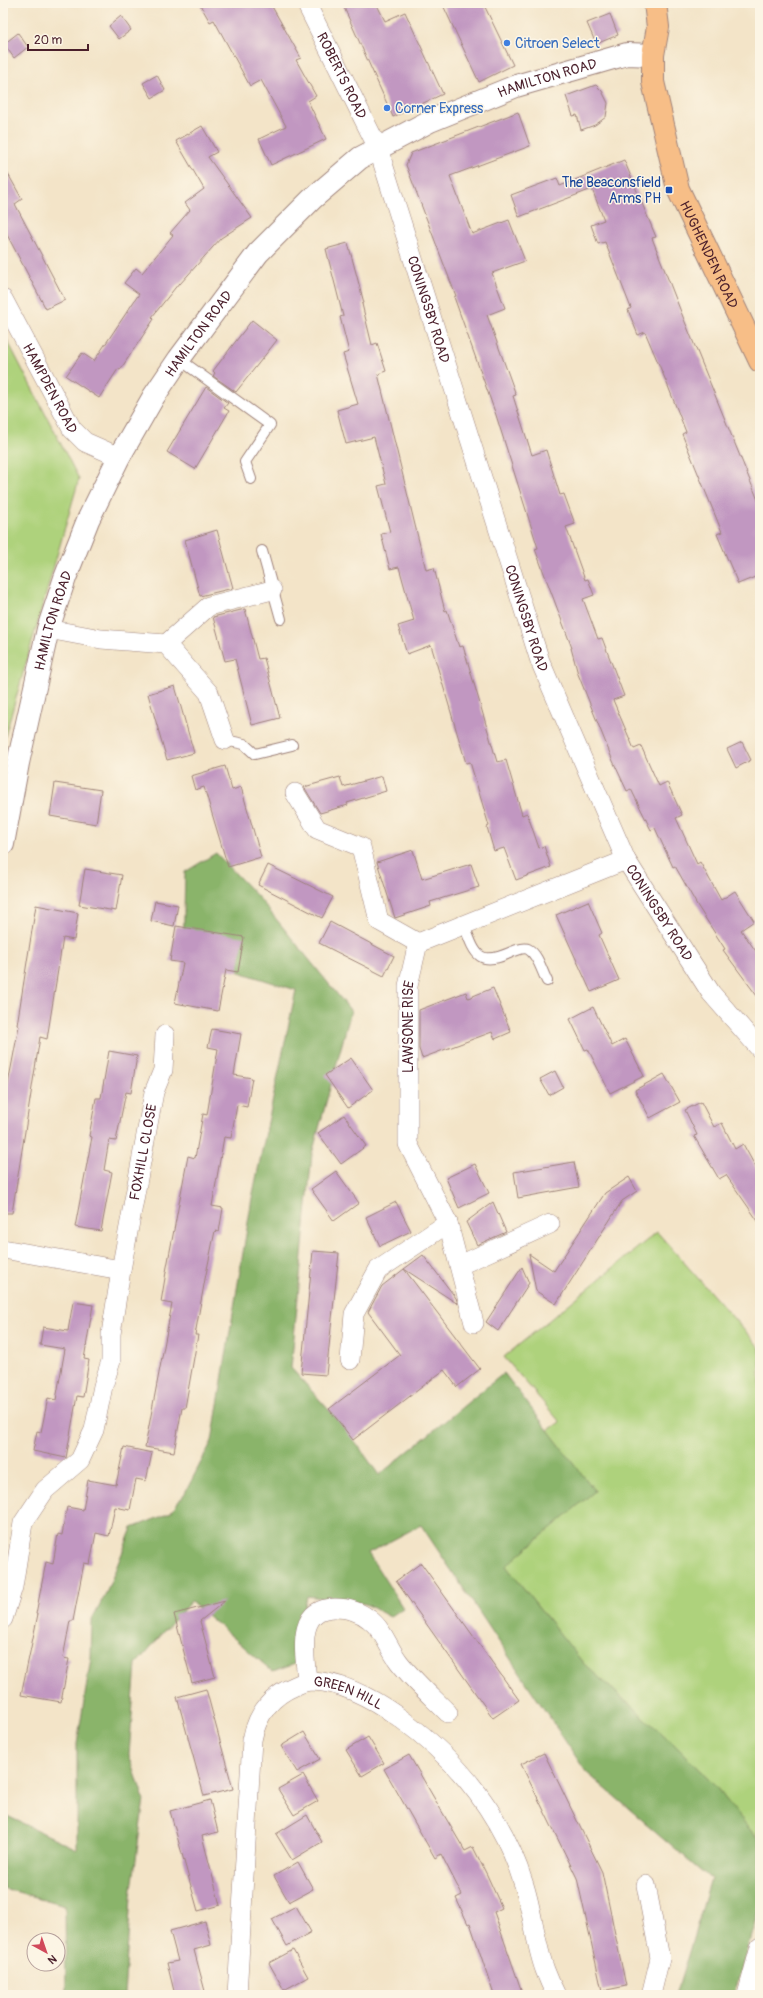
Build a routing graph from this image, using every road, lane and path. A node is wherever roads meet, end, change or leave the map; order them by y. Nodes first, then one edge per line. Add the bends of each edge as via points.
1 (306, 3) edge
2 (655, 3) edge
3 (653, 55) junction
4 (378, 148) junction
5 (3, 299) edge
6 (178, 359) junction
7 (760, 361) edge
8 (119, 457) junction
9 (252, 480) dead end
10 (262, 551) dead end
11 (272, 590) junction
12 (281, 619) dead end
13 (48, 628) junction
14 (166, 644) junction
15 (225, 740) joint
16 (292, 745) dead end
17 (295, 793) dead end
18 (3, 844) edge
19 (626, 860) junction
20 (464, 925) junction
21 (418, 943) junction
22 (546, 981) dead end
23 (165, 1035) dead end
24 (760, 1049) edge
25 (448, 1223) junction
26 (550, 1224) dead end
27 (3, 1249) edge
28 (460, 1265) junction
29 (121, 1270) junction
30 (474, 1323) dead end
31 (350, 1360) dead end
32 (3, 1620) edge
33 (307, 1681) junction
34 (448, 1713) dead end
35 (646, 1885) dead end
36 (760, 1947) edge
37 (237, 1995) edge
38 (556, 1995) edge
39 (651, 1995) edge
40 (747, 1995) edge

1 - 4 street, ROBERTS ROAD
2 - 3 main road, HUGHENDEN ROAD via 658,27
3 - 4 street, HAMILTON ROAD via 627,54 516,86 430,121
3 - 7 main road, HUGHENDEN ROAD via 653,82 678,189
4 - 6 street, HAMILTON ROAD via 360,158 330,184 258,253
4 - 19 street, CONINGSBY ROAD via 540,661
5 - 8 street, HAMPDEN ROAD via 72,429 85,442
6 - 8 street, HAMILTON ROAD
6 - 9 lane via 270,425 245,462
8 - 13 street, HAMILTON ROAD via 88,520
10 - 11 lane
11 - 12 lane
11 - 14 street via 209,606
13 - 14 street via 101,639
13 - 18 street, HAMILTON ROAD
14 - 15 street via 209,693
15 - 16 lane via 244,744 255,754
17 - 21 street via 317,829 361,847 379,921
19 - 20 street
19 - 24 street, CONINGSBY ROAD via 711,993
20 - 21 street
20 - 22 lane via 476,952 485,958 496,959 520,949 528,949 535,955
21 - 25 street, LAWSONE RISE via 408,986 408,1144
23 - 29 street, FOXHILL CLOSE via 163,1070 154,1092
25 - 28 street, LAWSONE RISE
25 - 31 street via 378,1270 354,1314
26 - 28 street
27 - 29 street
28 - 30 street, LAWSONE RISE
29 - 32 street, FOXHILL CLOSE via 111,1334 111,1361 94,1430 80,1460 45,1490 23,1523 13,1588
33 - 34 street via 305,1650 308,1622 312,1615 319,1611 340,1608 362,1614 376,1626 398,1661
33 - 37 street, GREEN HILL via 288,1689 274,1699 263,1710 255,1725
33 - 38 street, GREEN HILL via 324,1681 346,1688 381,1705 414,1728 443,1753 476,1790 505,1836 522,1878 545,1970
35 - 39 street via 660,1958
36 - 40 street

